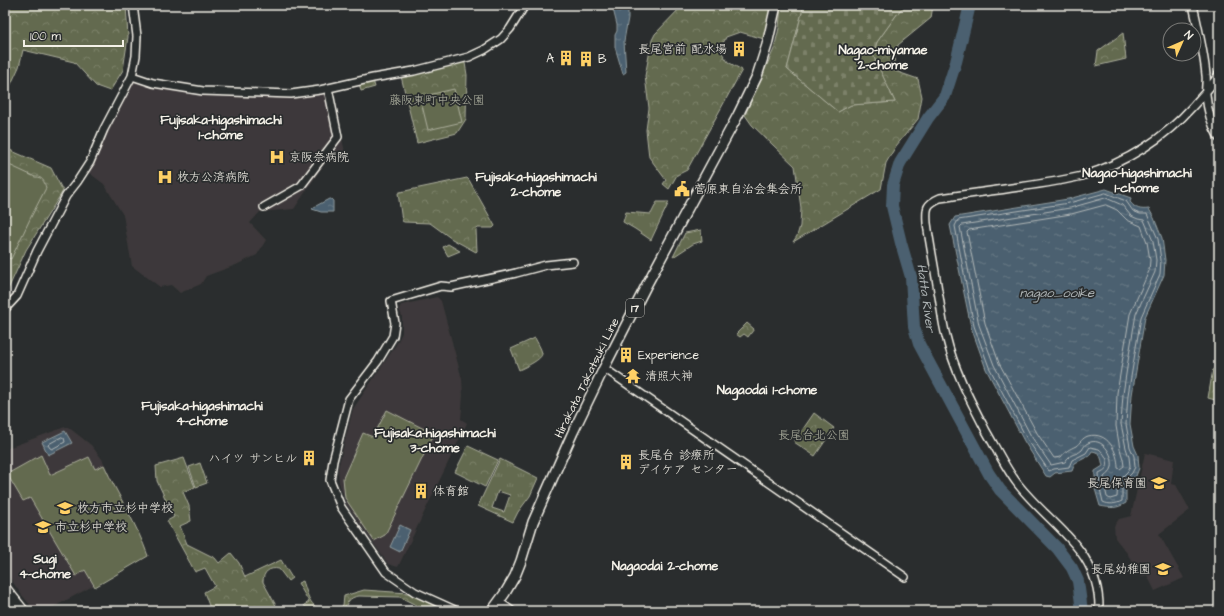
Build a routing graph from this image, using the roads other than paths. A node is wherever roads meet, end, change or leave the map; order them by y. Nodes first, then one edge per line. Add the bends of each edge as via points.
1 (133, 5) edge
2 (525, 5) edge
3 (776, 5) edge
4 (1193, 5) edge
5 (1219, 74) edge
6 (132, 76) junction
7 (328, 88) junction
8 (1206, 92) junction
9 (1219, 138) edge
10 (264, 207) dead end
11 (573, 262) dead end
12 (5, 309) edge
13 (604, 368) junction
14 (906, 577) dead end
15 (5, 586) edge
16 (5, 594) edge
17 (499, 602) junction
18 (5, 605) edge
19 (9, 611) edge
20 (18, 611) edge
21 (25, 611) edge
22 (458, 611) edge
23 (492, 611) edge
24 (512, 611) edge
25 (1099, 611) edge

1 - 6 street via 137,36
2 - 7 street via 501,39 469,57
3 - 13 main road, Hirakata Takatsuki Line / 17 via 757,76
4 - 8 street via 1206,76
5 - 8 street
6 - 7 street via 202,91 291,94
6 - 12 street via 90,162 66,196 37,251 17,296
7 - 10 street via 338,137 301,186
8 - 9 street via 1208,108
8 - 25 street via 1162,135 1111,165 1053,182 940,198 928,206 926,214 945,335 964,389 1004,464 1030,498 1070,538 1088,562 1097,583
11 - 22 street via 546,265 450,287 441,286 391,301 396,323 393,336 349,399 330,480 341,507 386,572 415,592
13 - 14 street
13 - 17 main road, Hirakata Takatsuki Line / 17 via 533,522 515,576
15 - 21 street
16 - 20 street
17 - 23 main road, Hirakata Takatsuki Line / 17
17 - 24 street
18 - 19 street

